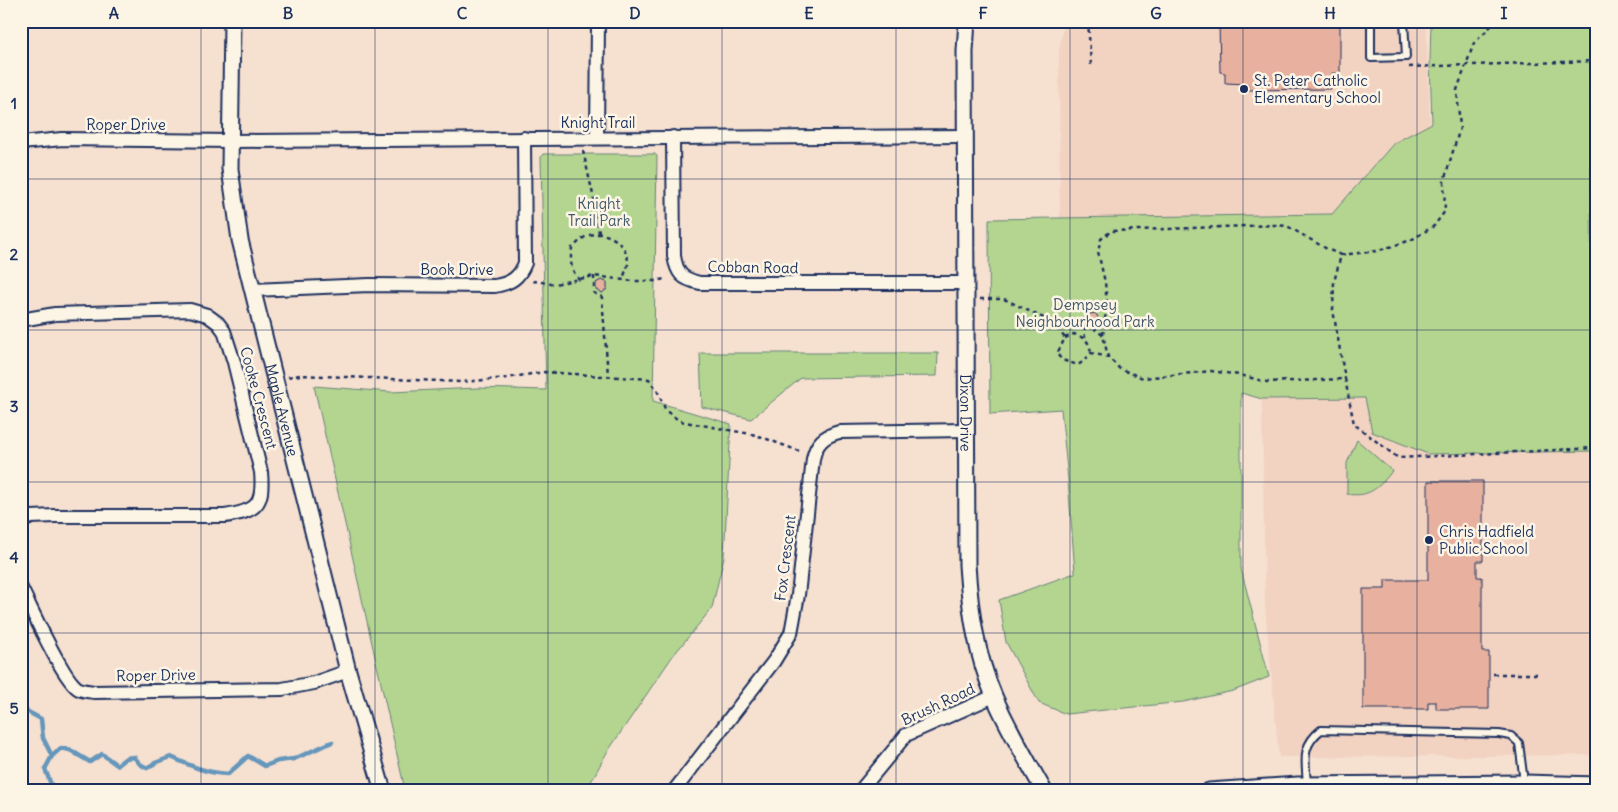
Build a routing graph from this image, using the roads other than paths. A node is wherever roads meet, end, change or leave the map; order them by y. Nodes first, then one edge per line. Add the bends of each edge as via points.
1 (232, 21) edge
2 (598, 21) edge
3 (967, 21) edge
4 (1371, 21) edge
5 (1404, 21) edge
6 (965, 136) junction
7 (673, 137) junction
8 (524, 138) junction
9 (597, 138) junction
10 (230, 141) junction
11 (21, 142) edge
12 (966, 283) junction
13 (253, 290) junction
14 (21, 320) edge
15 (966, 430) junction
16 (21, 522) edge
17 (21, 588) edge
18 (348, 671) junction
19 (994, 696) junction
20 (1524, 783) junction
21 (1307, 785) junction
22 (1597, 785) edge
23 (383, 791) edge
24 (674, 791) edge
25 (860, 791) edge
26 (1044, 791) edge
27 (1209, 791) edge

1 - 10 street, Maple Avenue
2 - 9 street
3 - 6 street, Dixon Drive
4 - 5 lane via 1371,58 1406,58
6 - 7 street, Knight Trail
6 - 12 street, Dixon Drive
7 - 9 street, Knight Trail
7 - 12 street, Cobban Road via 674,256 681,275 689,280 700,283
8 - 9 street, Knight Trail
8 - 10 street, Knight Trail
8 - 13 street, Book Drive via 525,263 517,278 507,284
10 - 11 street, Roper Drive via 62,139
10 - 13 street, Maple Avenue via 230,169 240,240
12 - 15 street, Dixon Drive
13 - 18 street, Maple Avenue
14 - 16 street, Cooke Crescent via 54,314 190,310 207,315 224,331 234,362 262,487 257,504 250,511 225,516 55,516 31,517
15 - 19 street, Dixon Drive via 969,595 976,642
15 - 24 street, Fox Crescent via 839,432 824,438 815,451 791,633 774,661
17 - 18 street, Roper Drive via 64,671 77,688 94,692 282,689 314,683
18 - 23 street, Maple Avenue
19 - 25 street, Brush Road via 906,734
19 - 26 street, Dixon Drive
20 - 21 street
20 - 21 lane via 1519,743 1510,736 1321,730 1311,738 1306,750
20 - 22 street
21 - 27 street

